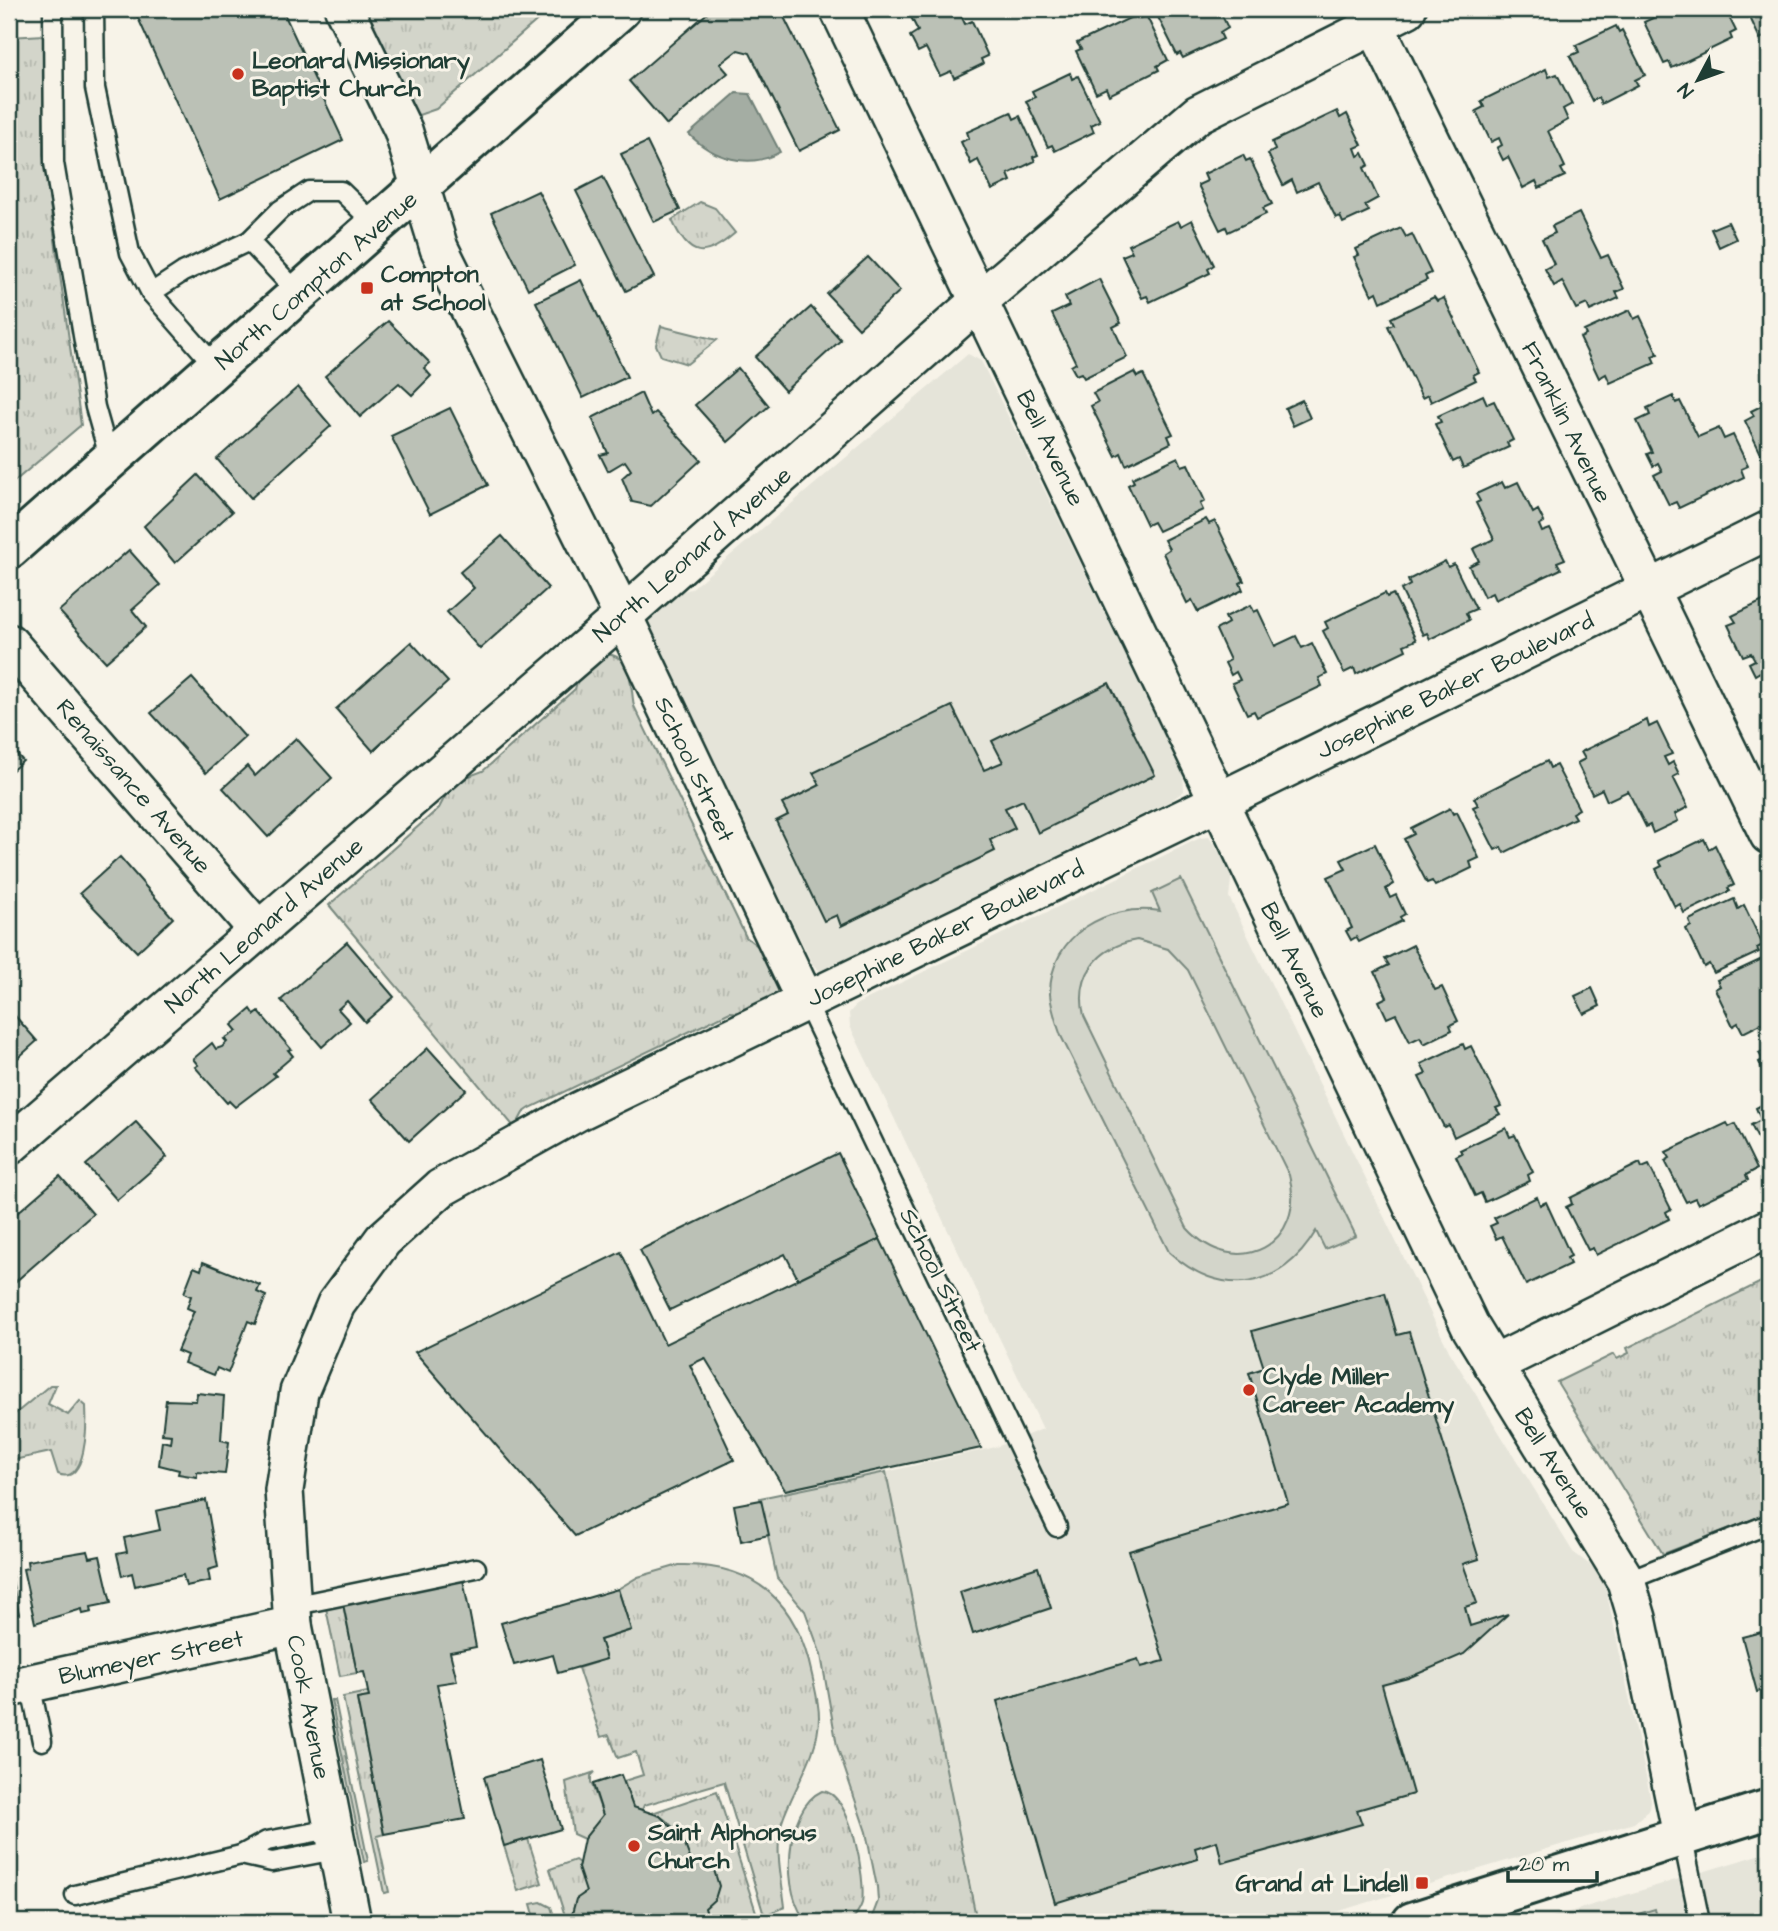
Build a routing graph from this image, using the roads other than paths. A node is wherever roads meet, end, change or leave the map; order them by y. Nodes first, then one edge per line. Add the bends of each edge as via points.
1 (52, 9) edge
2 (94, 9) edge
3 (344, 9) edge
4 (621, 9) edge
5 (839, 9) edge
6 (1383, 14) edge
7 (420, 188) junction
8 (377, 226) junction
9 (249, 241) junction
10 (151, 293) junction
11 (299, 294) junction
12 (980, 300) junction
13 (216, 367) junction
14 (110, 460) junction
15 (1769, 530) edge
16 (9, 549) edge
17 (1648, 590) junction
18 (623, 616) junction
19 (9, 643) edge
20 (1220, 801) junction
21 (1769, 835) edge
22 (258, 930) junction
23 (805, 1000) junction
24 (9, 1146) edge
25 (1769, 1228) edge
26 (1493, 1365) junction
27 (284, 1490) joint
28 (1769, 1524) edge
29 (1057, 1527) dead end
30 (476, 1568) dead end
31 (1626, 1581) junction
32 (293, 1616) junction
33 (19, 1686) edge
34 (43, 1741) dead end
35 (1769, 1809) edge
36 (1682, 1835) junction
37 (334, 1840) junction
38 (75, 1895) dead end
39 (352, 1922) edge
40 (1412, 1922) edge
41 (1700, 1922) edge

1 - 14 lane via 54,163 95,407
2 - 10 lane via 95,89 130,253
3 - 7 street, School Street via 403,130
4 - 7 main road, North Compton Avenue
5 - 12 street, Bell Avenue
6 - 12 street, North Leonard Avenue via 1198,114
6 - 17 street, Franklin Avenue
7 - 8 main road, North Compton Avenue
7 - 18 street, School Street via 433,236
8 - 9 lane via 341,191 309,191 280,210
8 - 11 main road, North Compton Avenue
9 - 10 lane via 183,272
9 - 11 lane
10 - 13 lane
11 - 13 main road, North Compton Avenue
12 - 18 street, North Leonard Avenue
12 - 20 street, Bell Avenue
13 - 14 main road, North Compton Avenue
14 - 16 main road, North Compton Avenue
15 - 17 street, Josephine Baker Boulevard
17 - 20 street, Josephine Baker Boulevard
17 - 21 street, Franklin Avenue
18 - 22 street, North Leonard Avenue
18 - 23 street, School Street
19 - 22 street, Renaissance Avenue
20 - 23 street, Josephine Baker Boulevard
20 - 26 street, Bell Avenue via 1471,1328
22 - 24 street, North Leonard Avenue
23 - 27 street, Josephine Baker Boulevard via 579,1111 441,1188 383,1240 336,1304 299,1392
23 - 29 lane, School Street
25 - 26 street
26 - 31 street, Bell Avenue
27 - 32 street, Cook Avenue
28 - 31 lane
30 - 32 lane
31 - 36 street, Bell Avenue
32 - 33 street, Blumeyer Street
32 - 37 street, Cook Avenue
33 - 34 lane
35 - 36 main road
36 - 40 main road
36 - 41 lane, Bell Avenue
37 - 38 lane via 267,1841 241,1856
37 - 39 street, Cook Avenue

